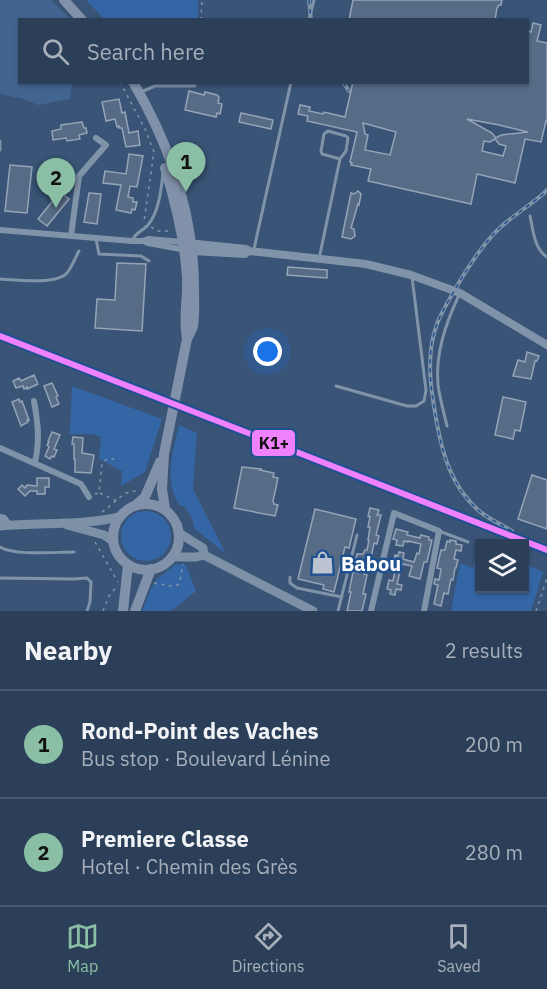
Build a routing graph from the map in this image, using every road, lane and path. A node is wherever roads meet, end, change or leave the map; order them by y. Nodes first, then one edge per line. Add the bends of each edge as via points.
1 (64, 0) edge
2 (74, 0) edge
3 (202, 0) edge
4 (314, 0) edge
5 (80, 18) edge
6 (88, 18) edge
7 (201, 18) edge
8 (310, 18) edge
9 (121, 84) edge
10 (127, 84) edge
11 (134, 84) edge
12 (291, 84) edge
13 (195, 86) dead end
14 (139, 93) junction
15 (96, 138) dead end
16 (0, 141) edge
17 (0, 150) edge
18 (340, 159) junction
19 (164, 166) junction
20 (530, 216) dead end
21 (145, 223) dead end
22 (151, 226) dead end
23 (0, 230) edge
24 (178, 230) dead end
25 (71, 236) junction
26 (95, 238) junction
27 (132, 241) junction
28 (188, 247) junction
29 (79, 251) dead end
30 (252, 251) junction
31 (547, 257) edge
32 (319, 259) junction
33 (149, 261) dead end
34 (411, 275) junction
35 (0, 279) edge
36 (460, 293) junction
37 (547, 345) edge
38 (336, 386) dead end
39 (34, 401) dead end
40 (447, 426) dead end
41 (0, 448) edge
42 (164, 454) junction
43 (119, 459) dead end
44 (34, 462) junction
45 (99, 492) junction
46 (141, 492) dead end
47 (89, 497) joint
48 (117, 501) junction
49 (136, 505) junction
50 (165, 509) junction
51 (101, 513) dead end
52 (119, 517) junction
53 (0, 518) edge
54 (62, 524) junction
55 (4, 525) edge
56 (439, 531) junction
57 (179, 532) junction
58 (357, 535) dead end
59 (94, 540) dead end
60 (113, 541) junction
61 (468, 542) dead end
62 (0, 548) edge
63 (74, 552) dead end
64 (204, 555) junction
65 (177, 559) junction
66 (128, 565) junction
67 (151, 575) junction
68 (290, 577) dead end
69 (0, 578) edge
70 (547, 578) edge
71 (342, 597) junction
72 (87, 611) edge
73 (103, 611) edge
74 (123, 611) edge
75 (135, 611) edge
76 (313, 611) edge
77 (339, 611) edge
78 (371, 611) edge
79 (424, 611) edge
80 (536, 611) edge

1 - 5 main road
2 - 6 main road
3 - 7 path
4 - 8 lane
9 - 21 path via 154,152
10 - 19 main road
11 - 14 main road
12 - 30 lane
13 - 14 lane via 155,86
14 - 28 main road via 179,187 189,226
15 - 25 street via 106,145 79,176
16 - 17 lane
18 - 18 lane via 348,138 327,131 322,154
18 - 32 lane
19 - 27 lane via 155,211
19 - 28 main road
20 - 31 lane via 537,247
22 - 24 path via 162,231
23 - 25 street
25 - 26 street
26 - 27 street
26 - 33 lane via 99,254 141,256
27 - 28 street via 148,239
28 - 30 street via 245,254
28 - 42 main road via 187,339
29 - 35 lane via 61,278
30 - 32 street
32 - 34 street via 366,264
34 - 36 street
34 - 38 lane via 426,390 424,401 406,406
36 - 37 street
36 - 40 lane via 444,329 438,359 438,384
39 - 44 street via 39,430
41 - 44 street
42 - 49 main road via 145,497
42 - 50 main road
43 - 45 path via 102,463
44 - 47 street via 81,484
45 - 47 path
45 - 48 path
46 - 48 path via 130,491
48 - 51 path
49 - 50 main road
49 - 52 main road
50 - 57 main road
52 - 54 main road
52 - 60 main road
53 - 55 street
54 - 55 main road
54 - 60 main road
56 - 61 lane
56 - 78 street via 394,513
56 - 79 street
57 - 64 main road via 203,548
57 - 65 main road
58 - 71 lane
59 - 73 path via 120,584
60 - 66 main road via 118,555
62 - 63 lane
64 - 65 main road
64 - 76 main road
65 - 67 main road
65 - 67 path via 184,561 178,585 155,583
66 - 67 main road
66 - 74 highway
67 - 75 highway
68 - 71 lane via 290,583 297,588
69 - 72 lane via 87,578 91,582
70 - 80 path
71 - 77 lane

